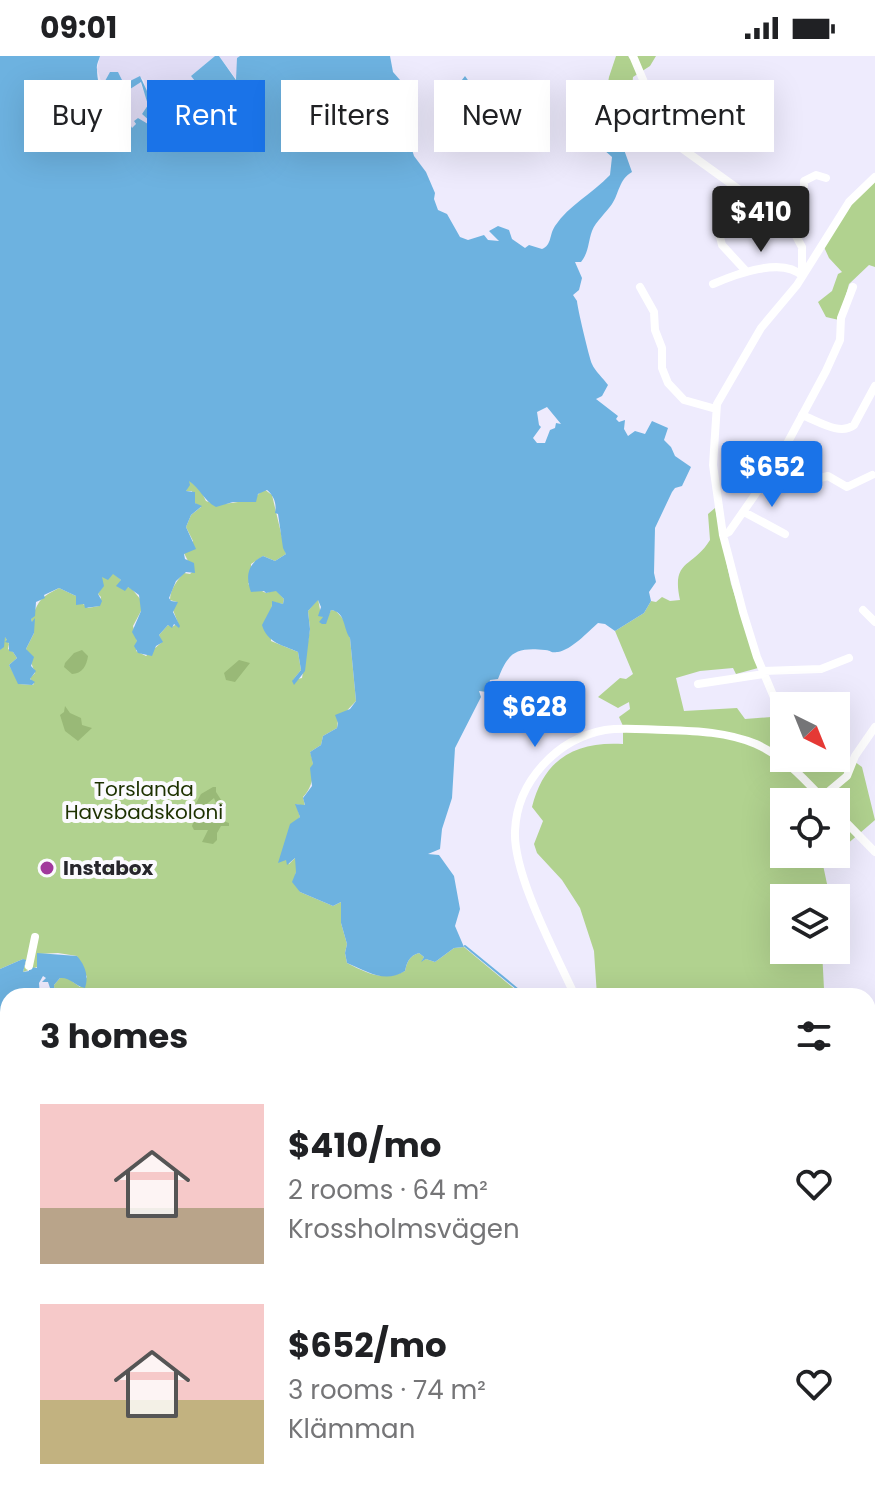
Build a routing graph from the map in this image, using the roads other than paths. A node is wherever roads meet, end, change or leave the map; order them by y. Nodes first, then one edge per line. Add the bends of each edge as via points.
1 (633, 56) edge
2 (875, 177) edge
3 (826, 178) dead end
4 (791, 227) junction
5 (719, 233) dead end
6 (745, 270) junction
7 (802, 276) junction
8 (713, 284) dead end
9 (640, 287) dead end
10 (853, 287) dead end
11 (875, 386) edge
12 (716, 409) junction
13 (802, 415) junction
14 (775, 466) junction
15 (872, 475) dead end
16 (744, 512) junction
17 (785, 534) dead end
18 (723, 535) junction
19 (863, 610) dead end
20 (875, 622) edge
21 (849, 658) dead end
22 (764, 672) junction
23 (698, 684) dead end
24 (772, 692) edge
25 (875, 727) edge
26 (770, 752) edge
27 (795, 772) edge
28 (811, 788) edge
29 (836, 788) edge
30 (850, 826) edge
31 (875, 836) edge
32 (867, 844) junction
33 (875, 852) edge
34 (35, 937) dead end
35 (29, 966) dead end
36 (571, 988) edge

1 - 4 street via 683,150
2 - 7 street via 849,202
3 - 4 street via 816,175 804,181 804,200
4 - 7 street via 802,247
5 - 6 street via 722,245
6 - 7 street via 789,268
6 - 8 street
7 - 12 street via 761,328
9 - 12 street via 654,312 668,383 684,400
10 - 13 street via 836,351
11 - 13 street via 849,429
12 - 18 street via 713,465
13 - 14 street
14 - 15 street via 812,480 828,476 847,487
14 - 16 street
16 - 17 street
16 - 18 street
18 - 22 street
19 - 20 street
21 - 22 street via 821,669
22 - 23 street
22 - 24 street
25 - 29 street
26 - 36 street via 723,734 613,729 575,740 543,764 521,800 516,852
27 - 28 street
30 - 32 street
31 - 32 street
32 - 33 street
34 - 35 street

